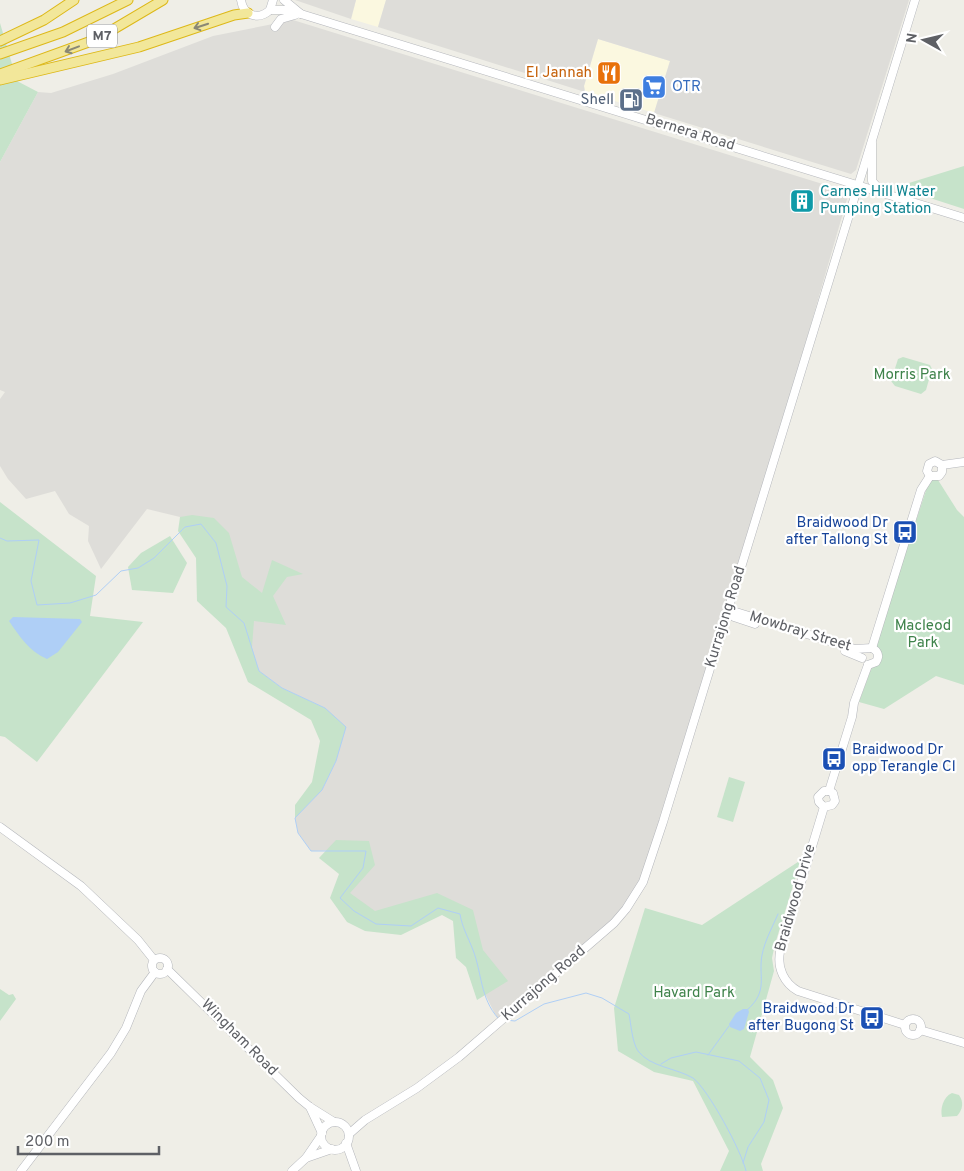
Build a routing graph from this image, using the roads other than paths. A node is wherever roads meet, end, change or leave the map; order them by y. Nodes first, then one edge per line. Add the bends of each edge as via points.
1 (74, 0) edge
2 (128, 0) edge
3 (236, 0) edge
4 (273, 0) edge
5 (284, 0) edge
6 (915, 0) edge
7 (162, 1) edge
8 (244, 7) edge
9 (270, 10) junction
10 (298, 14) junction
11 (275, 28) dead end
12 (0, 41) edge
13 (0, 54) edge
14 (39, 66) junction
15 (0, 74) edge
16 (0, 80) edge
17 (872, 138) junction
18 (858, 186) junction
19 (882, 192) junction
20 (964, 218) edge
21 (964, 462) edge
22 (942, 466) junction
23 (930, 476) junction
24 (728, 612) junction
25 (868, 649) junction
26 (862, 658) junction
27 (868, 665) junction
28 (829, 791) junction
29 (824, 807) junction
30 (0, 827) edge
31 (154, 960) junction
32 (167, 969) junction
33 (155, 972) junction
34 (964, 1043) edge
35 (310, 1107) junction
36 (365, 1120) junction
37 (334, 1122) junction
38 (342, 1124) junction
39 (322, 1134) junction
40 (349, 1134) junction
41 (346, 1144) junction
42 (334, 1149) junction
43 (306, 1158) junction
44 (354, 1167) edge
45 (21, 1171) edge
46 (292, 1171) edge

1 - 12 highway via 28,29
2 - 13 highway, M7 via 88,22
3 - 8 main road
4 - 9 main road
5 - 10 main road, Bernera Road
6 - 17 main road, Kurrajong Road
7 -> 14 highway, M7 via 97,39
8 - 9 main road, Bernera Road via 259,16
8 -> 14 highway via 234,15 139,47
9 - 10 main road, Bernera Road
10 - 11 main road via 281,19
10 - 18 main road, Bernera Road
14 - 15 highway, M7
14 - 16 highway
17 - 18 main road, Kurrajong Road
17 - 19 main road via 872,181
18 - 19 main road, Bernera Road
18 - 24 main road, Kurrajong Road
19 - 20 main road, Bernera Road
21 - 22 main road
22 - 23 main road via 939,476
22 - 23 main road via 935,461 929,464 927,471
23 - 25 main road via 921,490
24 - 25 main road, Mowbray Street via 854,649
24 - 26 main road, Mowbray Street via 734,618
24 - 36 main road, Kurrajong Road via 652,857 638,891 614,923 484,1036 417,1088
25 - 26 main road
25 - 27 main road via 878,654 878,660
26 - 27 main road
27 - 28 main road
28 - 29 main road via 818,797
28 - 29 main road via 835,801 830,807
29 - 34 main road, Braidwood Drive via 780,952 781,972 798,991 905,1025 908,1020 916,1019 920,1022 920,1030
30 - 31 main road via 81,886 138,940
31 - 32 main road via 165,959
31 - 33 main road
32 - 33 main road via 162,974
32 - 35 main road, Wingham Road
33 - 45 main road via 141,991 126,1028 111,1053
35 - 37 main road, Wingham Road
35 - 39 main road, Wingham Road
36 - 38 main road
36 - 40 main road
37 - 38 main road
37 - 39 main road via 326,1125
38 - 40 main road
39 - 42 main road via 324,1144
39 - 43 main road
40 - 41 main road
41 - 42 main road
41 - 44 main road
42 - 43 main road
42 - 44 main road
43 - 46 main road

